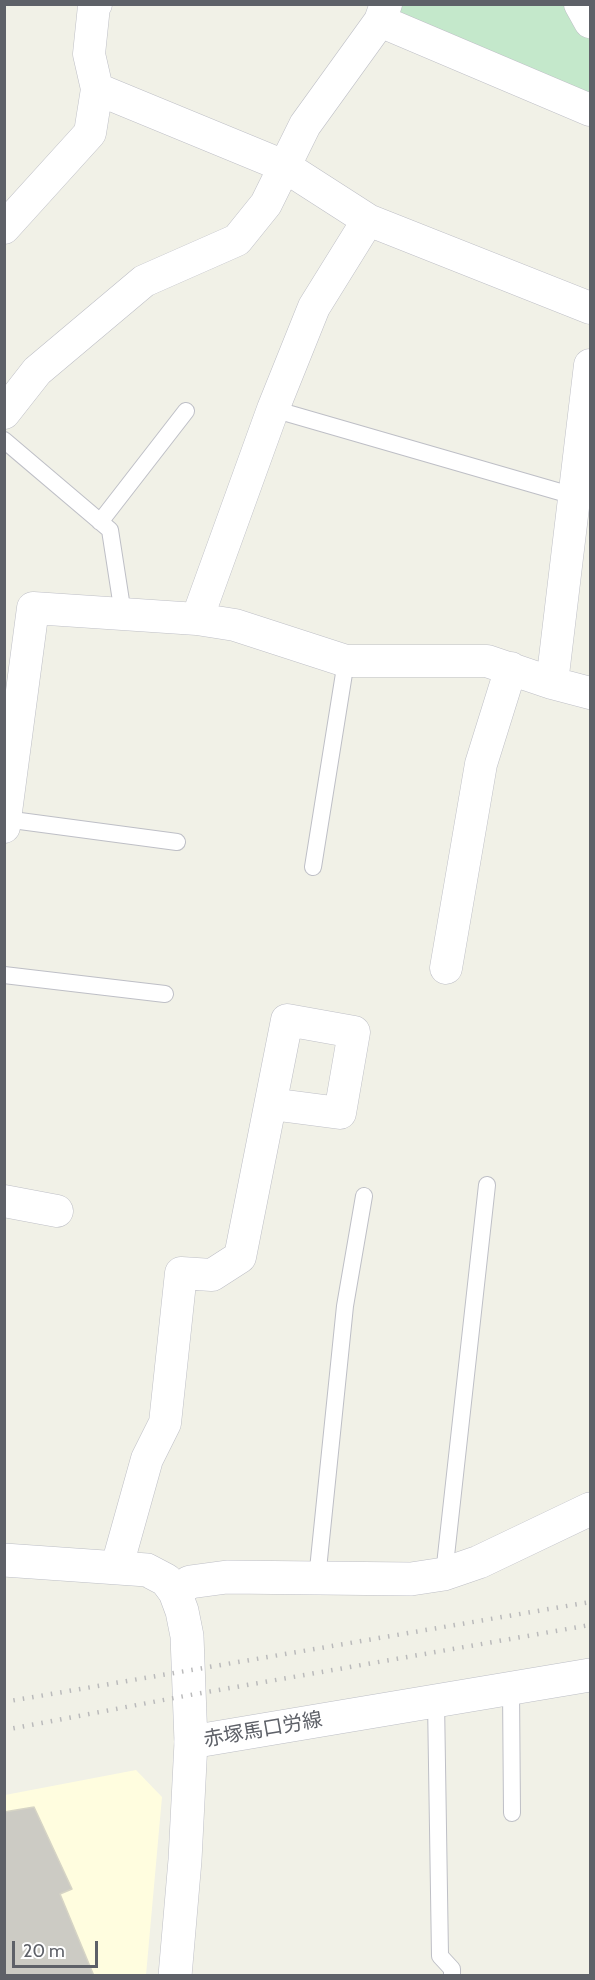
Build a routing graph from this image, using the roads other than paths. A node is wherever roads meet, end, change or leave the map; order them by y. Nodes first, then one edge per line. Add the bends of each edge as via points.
1 (96, 4) edge
2 (580, 4) edge
3 (383, 13) edge
4 (591, 22) edge
5 (97, 89) junction
6 (591, 110) edge
7 (284, 166) junction
8 (368, 220) junction
9 (4, 228) edge
10 (591, 308) edge
11 (591, 366) edge
12 (273, 409) junction
13 (186, 411) dead end
14 (4, 413) edge
15 (4, 440) edge
16 (580, 484) edge
17 (100, 522) junction
18 (123, 614) junction
19 (197, 619) junction
20 (346, 661) junction
21 (511, 668) junction
22 (552, 683) junction
23 (591, 693) edge
24 (5, 823) edge
25 (177, 842) dead end
26 (313, 867) dead end
27 (446, 968) dead end
28 (4, 975) edge
29 (165, 994) dead end
30 (271, 1104) dead end
31 (487, 1185) dead end
32 (364, 1196) dead end
33 (4, 1201) edge
34 (57, 1211) dead end
35 (591, 1509) edge
36 (4, 1560) edge
37 (117, 1566) junction
38 (444, 1575) junction
39 (317, 1579) junction
40 (176, 1592) junction
41 (591, 1675) edge
42 (512, 1688) junction
43 (436, 1701) junction
44 (191, 1742) junction
45 (512, 1813) dead end
46 (175, 1976) edge
47 (452, 1976) edge

1 - 5 street via 89,54
2 - 4 street
3 - 6 street
3 - 7 street via 305,125
5 - 7 street
5 - 9 street via 90,133
7 - 8 street
7 - 14 street via 266,204 237,240 144,281 37,371
8 - 10 street
8 - 12 street via 314,307
11 - 16 street
12 - 16 lane
12 - 19 street
13 - 17 lane
15 - 17 lane
16 - 22 street
17 - 18 lane via 110,530
18 - 19 street
18 - 24 street via 33,608
19 - 20 street via 236,625
20 - 21 street via 487,661
20 - 26 lane
21 - 22 street
21 - 27 street via 481,764
22 - 23 street
24 - 25 lane
28 - 29 lane
30 - 37 street via 240,1257 212,1275 181,1273 165,1423 147,1459
31 - 38 lane
32 - 39 lane via 345,1306
33 - 34 street
35 - 38 main road
36 - 37 main road
37 - 40 main road via 147,1570 166,1580
38 - 39 main road
39 - 40 main road via 208,1578 190,1582
40 - 44 main road, 赤塚馬口労線 via 187,1636
41 - 42 main road, 赤塚馬口労線
42 - 43 main road, 赤塚馬口労線
42 - 45 lane
43 - 44 main road, 赤塚馬口労線
43 - 47 lane via 440,1956 452,1969
44 - 46 main road

